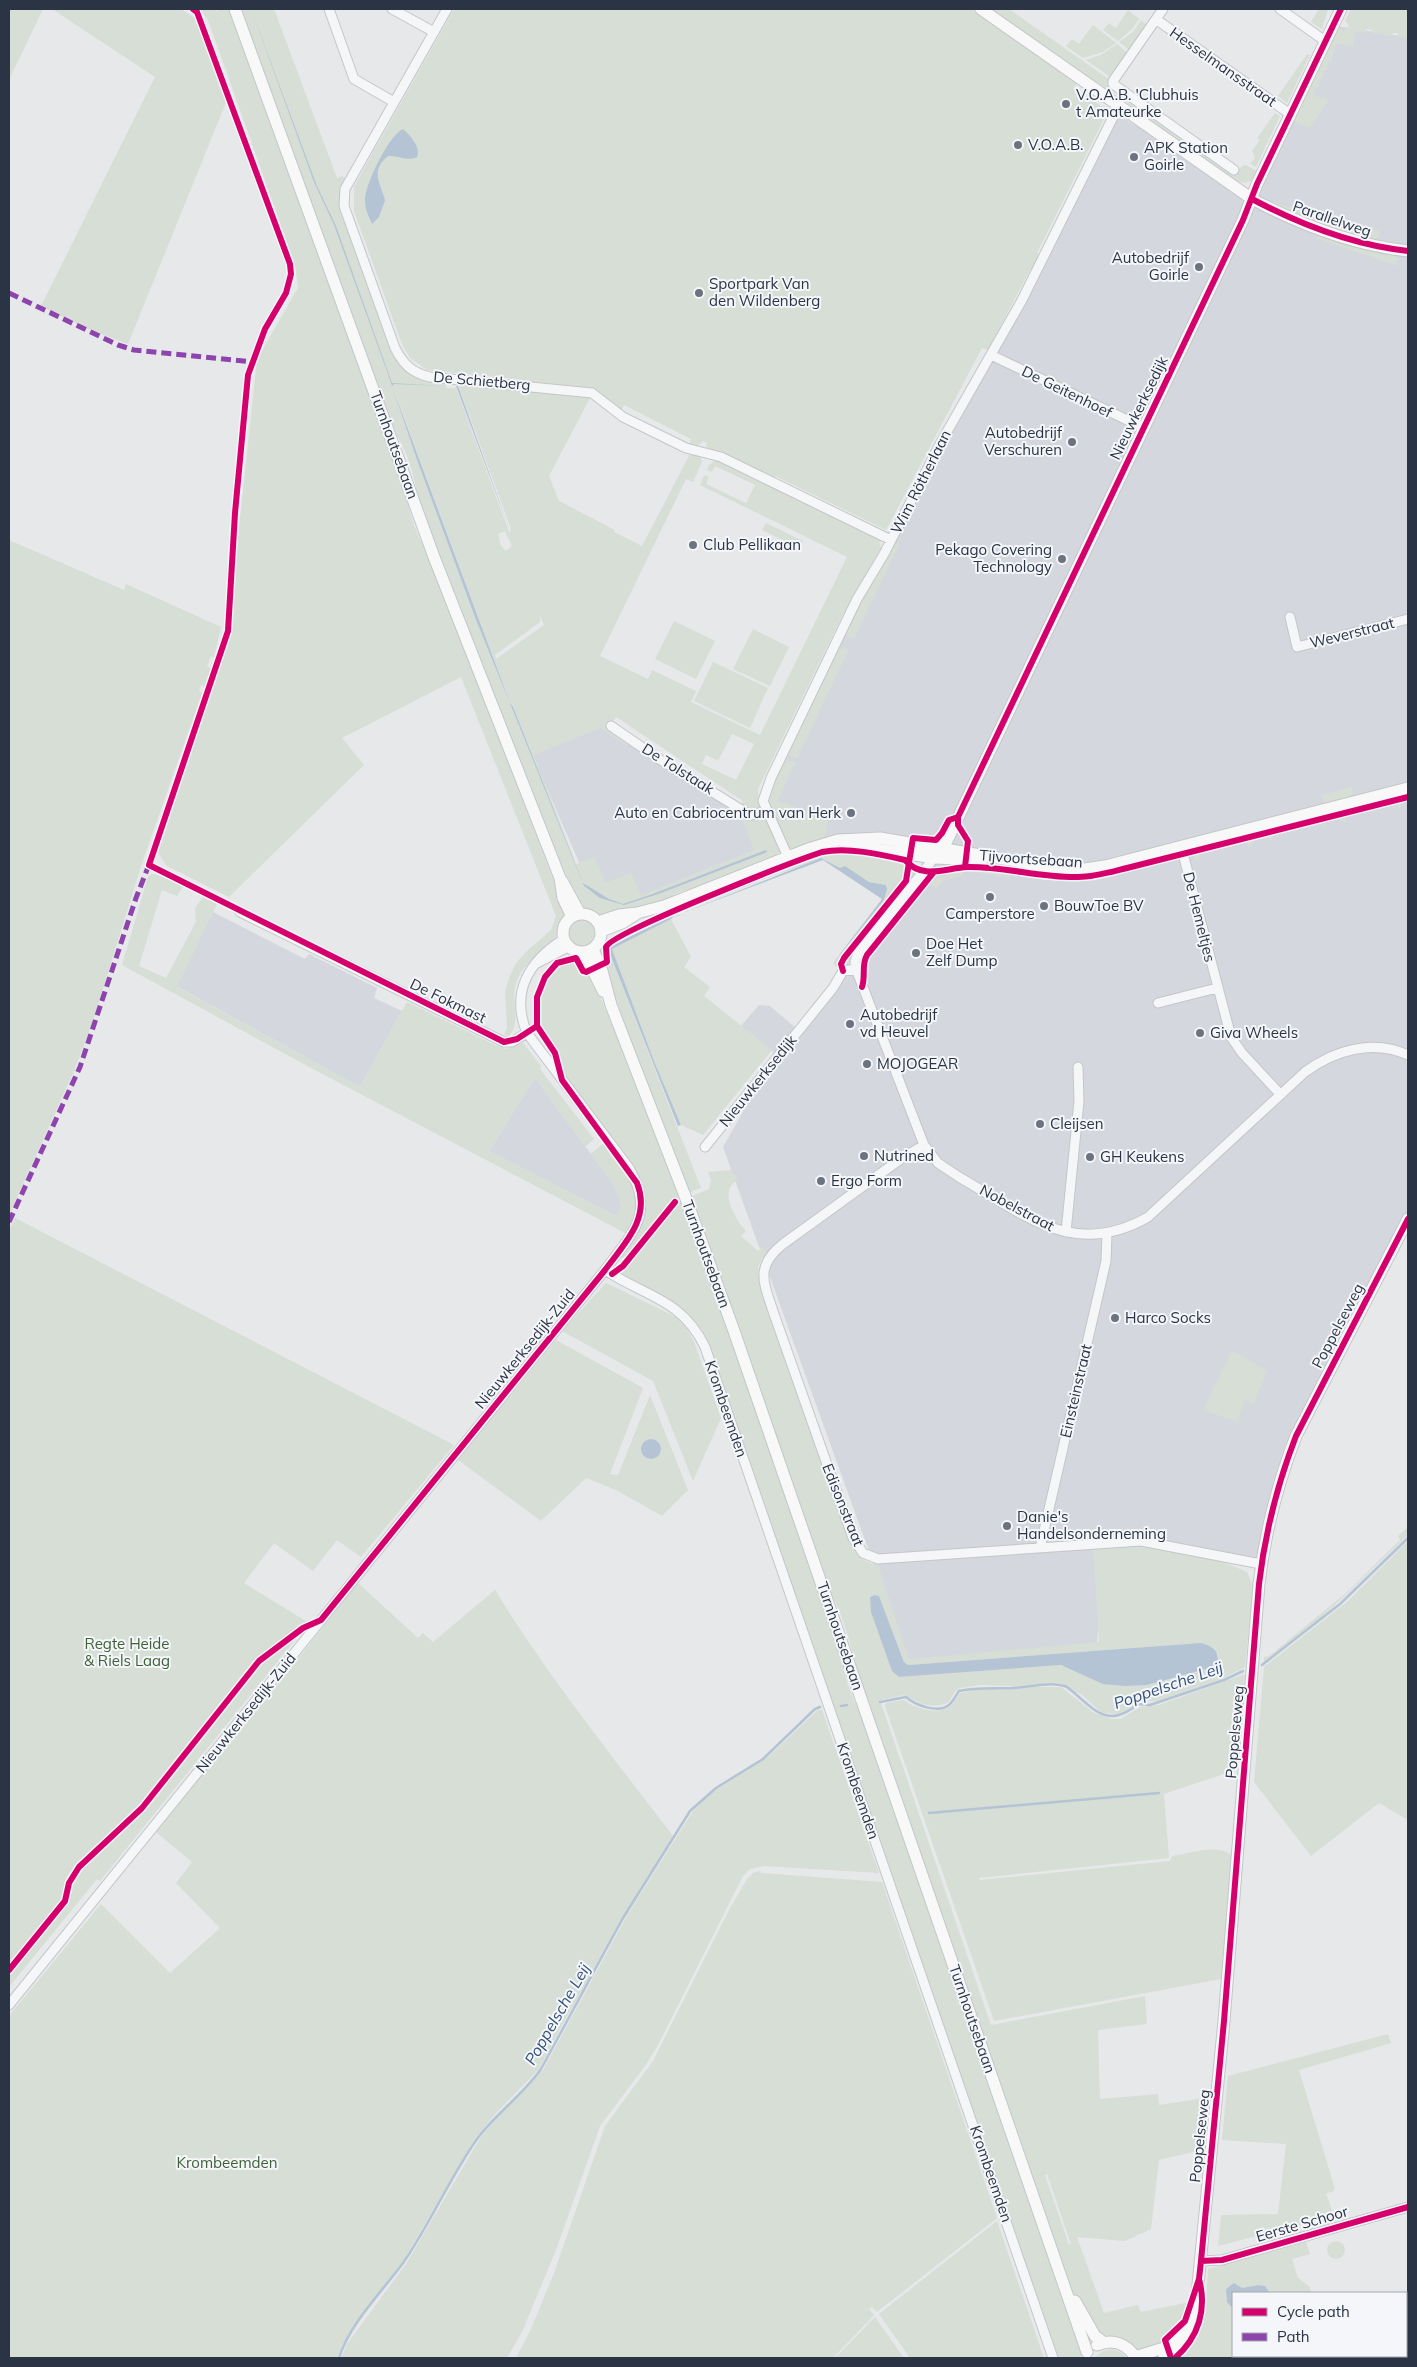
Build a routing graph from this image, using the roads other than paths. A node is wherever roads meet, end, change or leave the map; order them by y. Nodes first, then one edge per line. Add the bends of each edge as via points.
1 (235, 9) edge
2 (329, 9) edge
3 (392, 9) edge
4 (447, 9) edge
5 (981, 9) edge
6 (1163, 9) edge
7 (1280, 9) edge
8 (1341, 9) edge
9 (1156, 20) junction
10 (434, 32) junction
11 (1325, 41) junction
12 (394, 102) junction
13 (1119, 105) junction
14 (1290, 114) junction
15 (1234, 170) dead end
16 (1252, 198) junction
17 (1408, 251) edge
18 (991, 355) junction
19 (1144, 428) junction
20 (891, 540) junction
21 (1290, 617) dead end
22 (1408, 619) edge
23 (611, 726) dead end
24 (1408, 788) edge
25 (768, 811) junction
26 (828, 843) junction
27 (1181, 846) junction
28 (942, 848) junction
29 (788, 857) junction
30 (934, 858) junction
31 (997, 859) junction
32 (240, 912) dead end
33 (576, 916) junction
34 (600, 927) junction
35 (566, 943) junction
36 (589, 951) junction
37 (856, 969) junction
38 (1218, 988) junction
39 (1158, 1003) dead end
40 (527, 1033) junction
41 (1408, 1055) edge
42 (1078, 1067) dead end
43 (1280, 1094) junction
44 (924, 1144) junction
45 (705, 1147) dead end
46 (1408, 1219) edge
47 (1066, 1232) junction
48 (1107, 1234) junction
49 (605, 1270) junction
50 (1040, 1548) junction
51 (1261, 1564) junction
52 (9, 2005) edge
53 (1408, 2207) edge
54 (1201, 2261) junction
55 (1060, 2271) junction
56 (1193, 2321) junction
57 (1103, 2342) junction
58 (1086, 2355) edge
59 (1136, 2357) edge
60 (1169, 2357) edge
61 (1053, 2358) edge

1 - 33 street, Turnhoutsebaan via 434,557 560,878 571,894
2 - 12 street via 354,79
3 - 10 street
4 - 10 street, De Schietberg
5 - 13 street, Parallelweg
6 - 9 street
7 - 11 street
8 - 11 street, Nieuwkerksedijk
9 - 14 street, Hesselmansstraat
9 - 15 street via 1113,81 1116,87
10 - 12 street, De Schietberg
11 - 14 street, Nieuwkerksedijk
12 - 20 street, De Schietberg via 343,198 395,348 408,367 430,377 592,393 624,416 686,448 721,457
13 - 16 street, Parallelweg
13 - 18 street, Wim Rötherlaan via 1044,257
14 - 16 street, Nieuwkerksedijk
16 - 17 street, Parallelweg via 1322,232 1367,245
16 - 19 street, Nieuwkerksedijk
18 - 19 street, De Geitenhoef
18 - 20 street, Wim Rötherlaan via 936,450
19 - 28 street, Nieuwkerksedijk
20 - 25 street, Wim Rötherlaan via 857,599 771,778 763,801
21 - 22 street, Weverstraat via 1297,647
23 - 25 street, De Tolstaak via 745,812 752,815
24 - 27 street, Tijvoortsebaan
25 - 29 street, Wim Rötherlaan
26 - 28 street, Tijvoortsebaan via 880,838
26 - 29 street, Tijvoortsebaan
26 - 30 street, Tijvoortsebaan
27 - 31 street, Tijvoortsebaan via 1085,869
27 - 38 street, De Hemeltjes
28 - 30 street, Nieuwkerksedijk
28 - 31 street, Tijvoortsebaan
29 - 34 street, Tijvoortsebaan via 664,906 637,913 622,923
30 - 31 street, Tijvoortsebaan
30 - 37 street, Nieuwkerksedijk via 858,953
32 - 40 street, De Fokmast via 504,1042 512,1042
33 - 34 street via 588,915
33 - 35 street via 564,927
34 - 36 street via 600,939
35 - 36 street via 576,951
35 - 40 street via 546,951 524,982 520,1011
36 - 55 street, Turnhoutsebaan via 602,971 611,1005 734,1331
37 - 44 street, Nobelstraat
37 - 45 street, Nieuwkerksedijk via 843,971 834,988
38 - 39 street
38 - 43 street, De Hemeltjes via 1230,1038
40 - 49 street, Nieuwkerksedijk-Zuid via 629,1168 640,1189 638,1222
41 - 43 street, Nobelstraat via 1372,1047 1342,1052 1314,1065
42 - 47 street via 1079,1101
43 - 48 street, Nobelstraat via 1154,1212 1134,1225
44 - 47 street, Nobelstraat via 945,1169 1042,1224
44 - 50 street, Edisonstraat via 774,1251 765,1263 764,1283 840,1506 859,1549 878,1559
46 - 51 street, Poppelseweg via 1296,1436 1273,1502
47 - 48 street, Nobelstraat
48 - 50 street, Einsteinstraat via 1106,1261
49 - 52 street, Nieuwkerksedijk-Zuid
49 - 61 street, Krombeemden via 676,1310 692,1324 705,1347
50 - 51 street, Edisonstraat via 1141,1541
51 - 54 street, Poppelseweg
53 - 54 street, Eerste Schoor via 1222,2260
54 - 56 street, Poppelseweg
55 - 57 street, Turnhoutsebaan via 1085,2320
55 - 58 street, Turnhoutsebaan
56 - 59 street via 1167,2347
56 - 60 street, Poppelseweg via 1186,2339
57 - 58 street
57 - 59 street via 1122,2344

